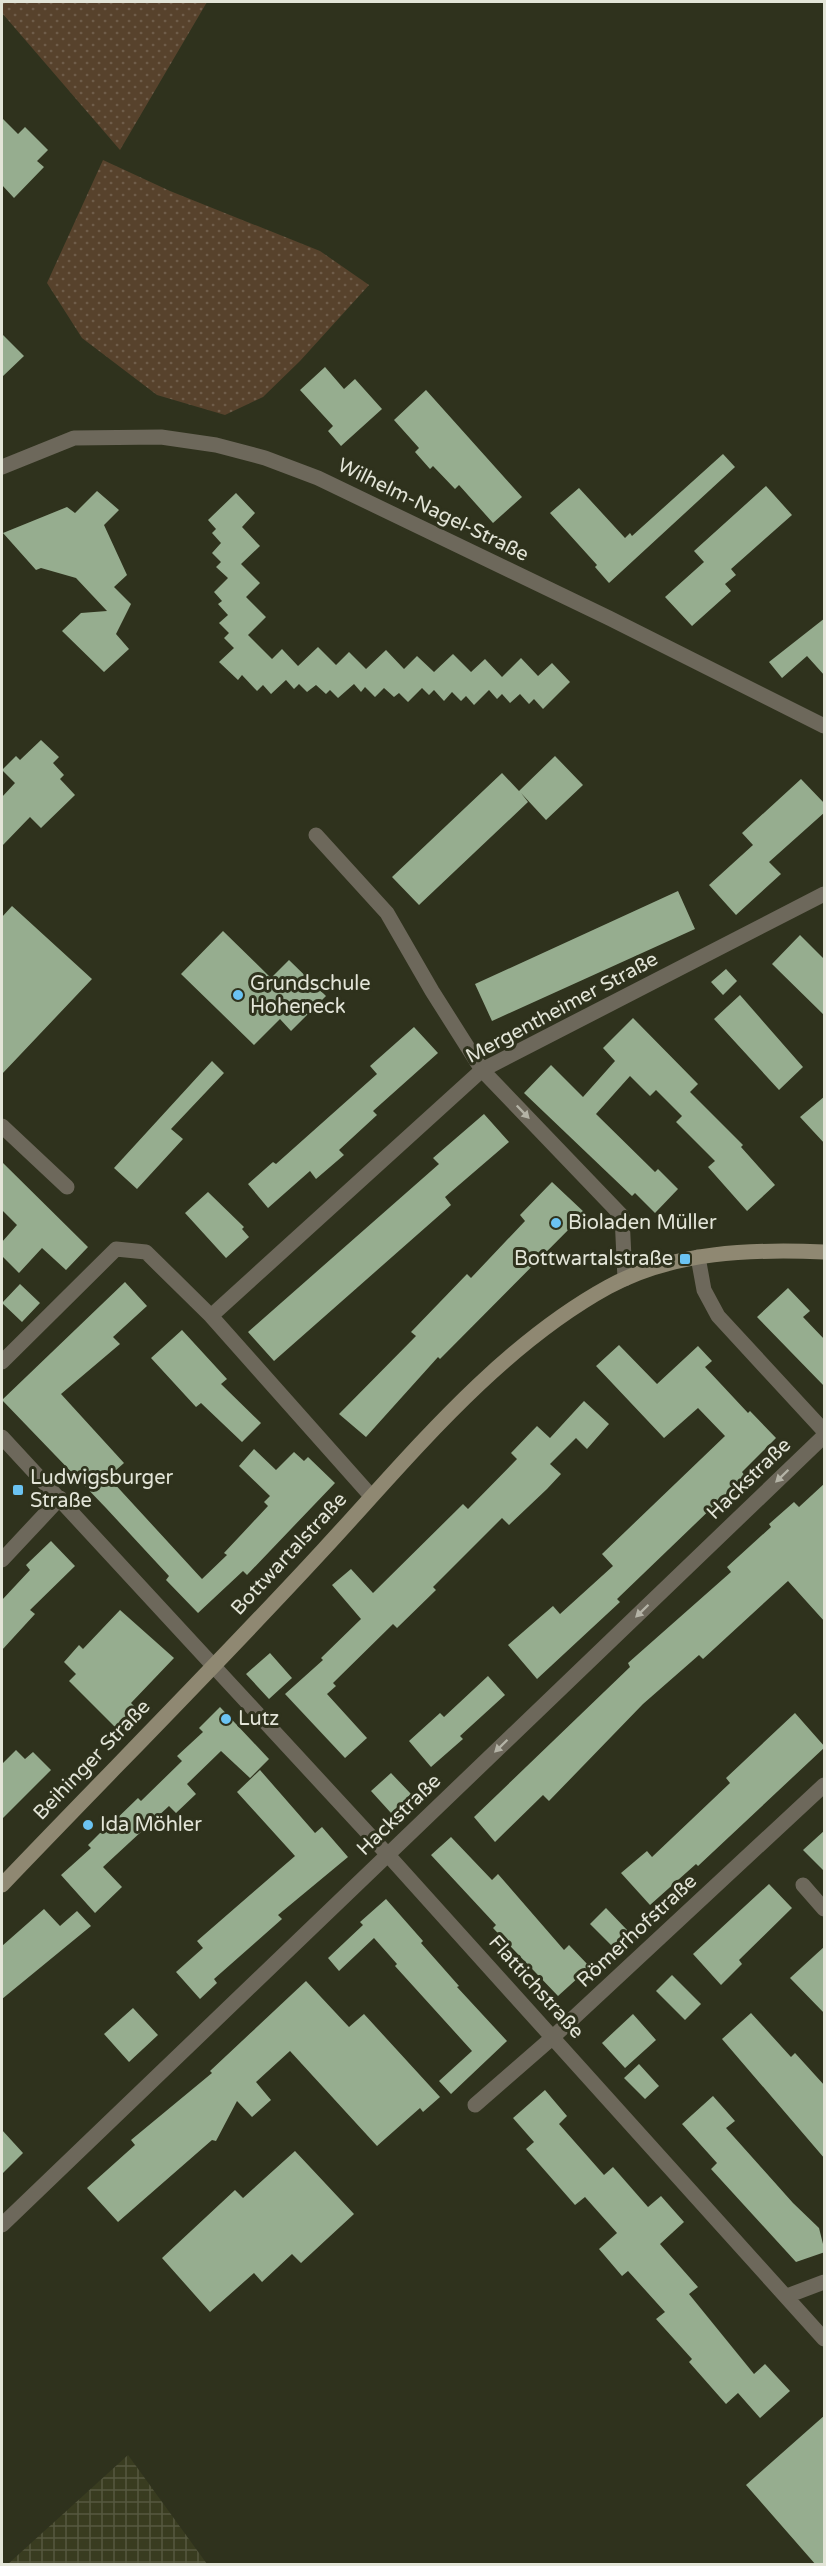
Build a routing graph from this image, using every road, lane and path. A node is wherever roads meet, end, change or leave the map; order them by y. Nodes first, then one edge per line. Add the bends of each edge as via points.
1 (2, 467) edge
2 (825, 726) edge
3 (316, 835) dead end
4 (825, 894) edge
5 (482, 1070) junction
6 (2, 1126) edge
7 (67, 1187) dead end
8 (825, 1252) edge
9 (698, 1257) junction
10 (625, 1279) junction
11 (210, 1316) junction
12 (2, 1362) edge
13 (825, 1431) edge
14 (825, 1436) edge
15 (2, 1437) edge
16 (371, 1496) junction
17 (60, 1498) junction
18 (2, 1560) edge
19 (213, 1665) junction
20 (825, 1785) edge
21 (388, 1855) junction
22 (2, 1885) edge
23 (803, 1886) dead end
24 (825, 1909) edge
25 (553, 2037) junction
26 (475, 2105) dead end
27 (2, 2225) edge
28 (825, 2282) edge
29 (787, 2296) junction
30 (825, 2339) edge

1 - 2 street, Wilhelm-Nagel-Straße via 74,438 161,437 216,445 265,458 318,478
3 - 5 street via 387,913
4 - 5 street, Mergentheimer Straße
5 -> 10 street via 622,1216
5 - 11 street, Mergentheimer Straße
6 - 7 street
8 - 9 main road, Bottwartalstraße via 776,1250
9 - 10 main road, Bottwartalstraße
9 - 13 street via 704,1290 718,1316
10 - 16 main road, Bottwartalstraße via 530,1339 478,1386
11 - 12 street via 146,1252 116,1249
11 - 16 street
14 -> 21 street, Hackstraße
15 - 17 street
16 - 19 main road, Bottwartalstraße
17 - 18 street
17 - 19 street
19 - 21 street, Flattichstraße
19 - 22 main road, Beihinger Straße
20 - 25 street, Römerhofstraße
21 - 25 street, Flattichstraße
21 - 27 street, Hackstraße
23 - 24 street
25 - 26 street, Römerhofstraße
25 - 29 street, Flattichstraße
28 - 29 street
29 - 30 street, Flattichstraße

